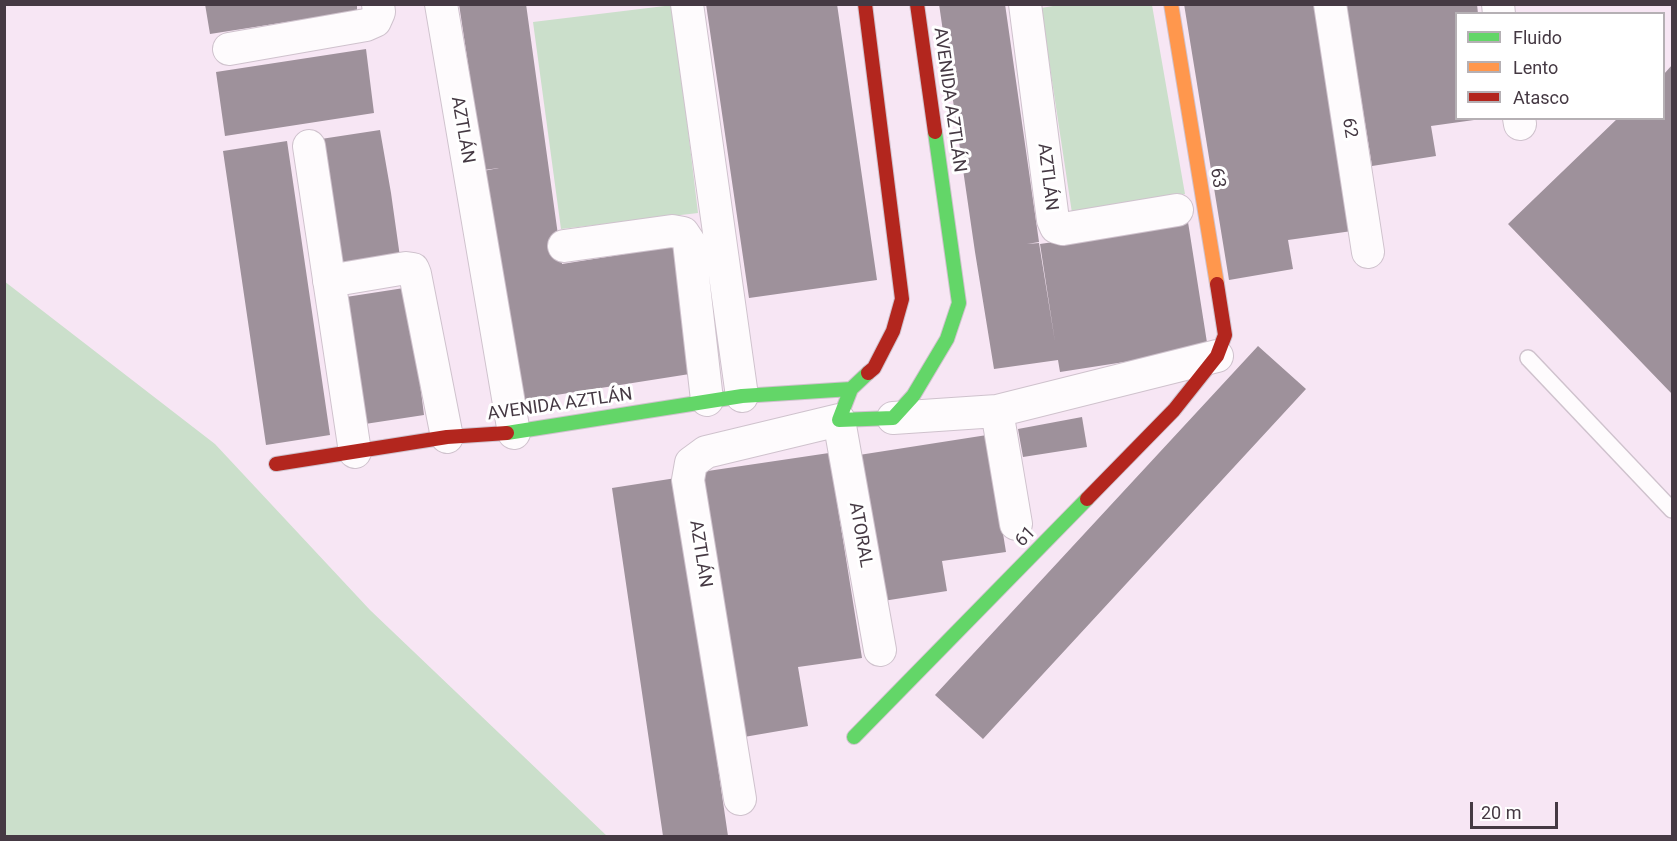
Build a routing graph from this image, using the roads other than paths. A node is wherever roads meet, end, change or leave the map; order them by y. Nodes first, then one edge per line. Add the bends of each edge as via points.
1 (378, 4) edge
2 (441, 4) edge
3 (687, 4) edge
4 (865, 4) edge
5 (917, 4) edge
6 (1025, 4) edge
7 (1171, 4) edge
8 (1330, 4) edge
9 (229, 49) dead end
10 (309, 146) dead end
11 (1177, 210) dead end
12 (564, 246) dead end
13 (1368, 252) dead end
14 (329, 281) junction
15 (1216, 356) junction
16 (1528, 358) dead end
17 (851, 389) junction
18 (742, 396) junction
19 (707, 400) junction
20 (997, 411) junction
21 (893, 418) junction
22 (839, 420) junction
23 (514, 433) junction
24 (447, 437) junction
25 (355, 452) junction
26 (276, 464) dead end
27 (1672, 510) edge
28 (1016, 524) dead end
29 (880, 650) dead end
30 (854, 737) dead end
31 (740, 799) dead end

1 - 9 street via 375,21 366,25
2 - 23 street, AZTLÁN
3 - 18 street
4 - 17 street via 902,299 893,331 874,368
5 - 21 street, AVENIDA AZTLÁN via 959,303 948,339 913,396
6 - 11 street, AZTLÁN via 1056,227
7 - 15 street, 63 via 1225,335
8 - 13 street, 62
10 - 14 street
12 - 19 street via 672,231 683,233 689,242
14 - 24 street via 412,269
14 - 25 street
15 - 20 street
15 - 30 street, 61 via 1174,410
16 - 27 lane
17 - 18 street, AVENIDA AZTLÁN
17 - 22 street
18 - 19 street, AVENIDA AZTLÁN
19 - 23 street, AVENIDA AZTLÁN
20 - 21 street
20 - 28 street
21 - 22 street
22 - 29 street, ATORAL
22 - 31 street, AZTLÁN via 706,452 691,463 688,480
23 - 24 street, AVENIDA AZTLÁN
24 - 25 street, AVENIDA AZTLÁN
25 - 26 street, AVENIDA AZTLÁN

